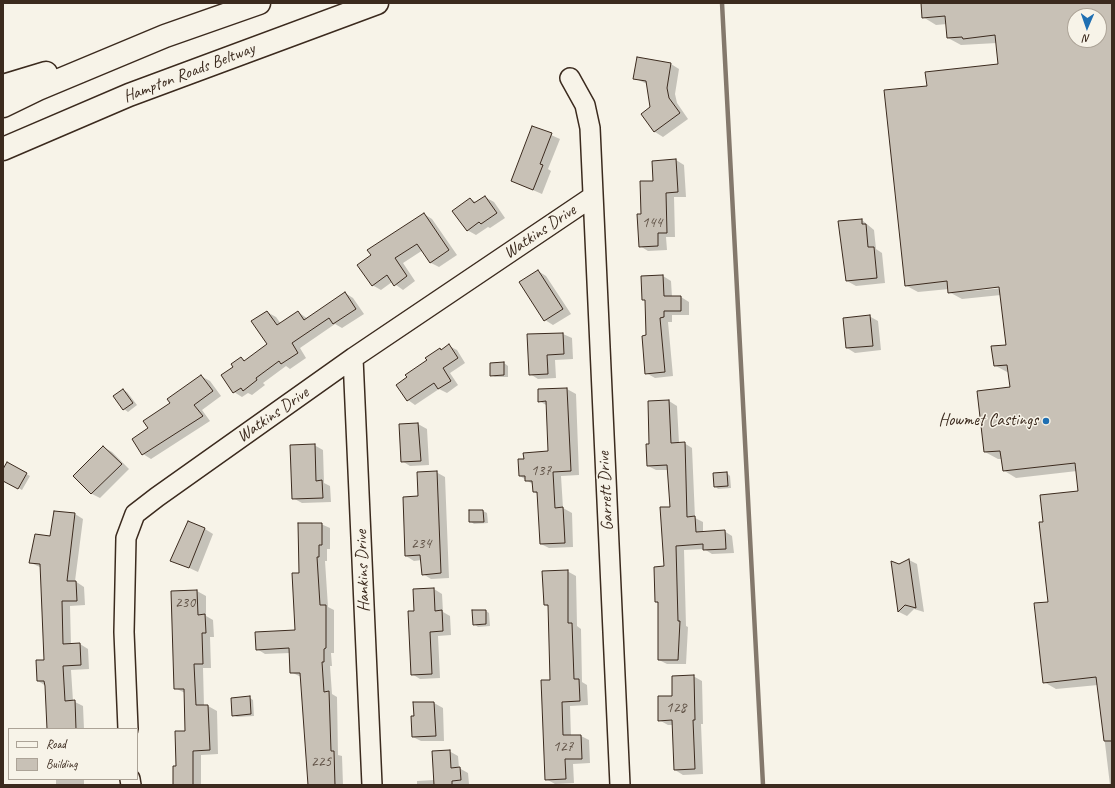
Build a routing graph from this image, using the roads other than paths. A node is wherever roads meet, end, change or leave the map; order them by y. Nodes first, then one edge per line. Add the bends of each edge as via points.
1 (259, 3) edge
2 (377, 3) edge
3 (165, 36) junction
4 (570, 78) dead end
5 (3, 86) edge
6 (3, 106) edge
7 (3, 149) edge
8 (592, 197) junction
9 (353, 358) junction
10 (128, 728) edge
11 (372, 785) edge
12 (620, 785) edge

1 - 3 highway
2 - 7 highway, Hampton Roads Beltway via 129,95
3 - 5 highway
3 - 6 highway
4 - 8 street, Garrett Drive via 581,94 588,116
8 - 9 street, Watkins Drive
8 - 12 street, Garrett Drive
9 - 10 street, Watkins Drive via 135,514 126,538 124,632
9 - 11 street, Hankins Drive

